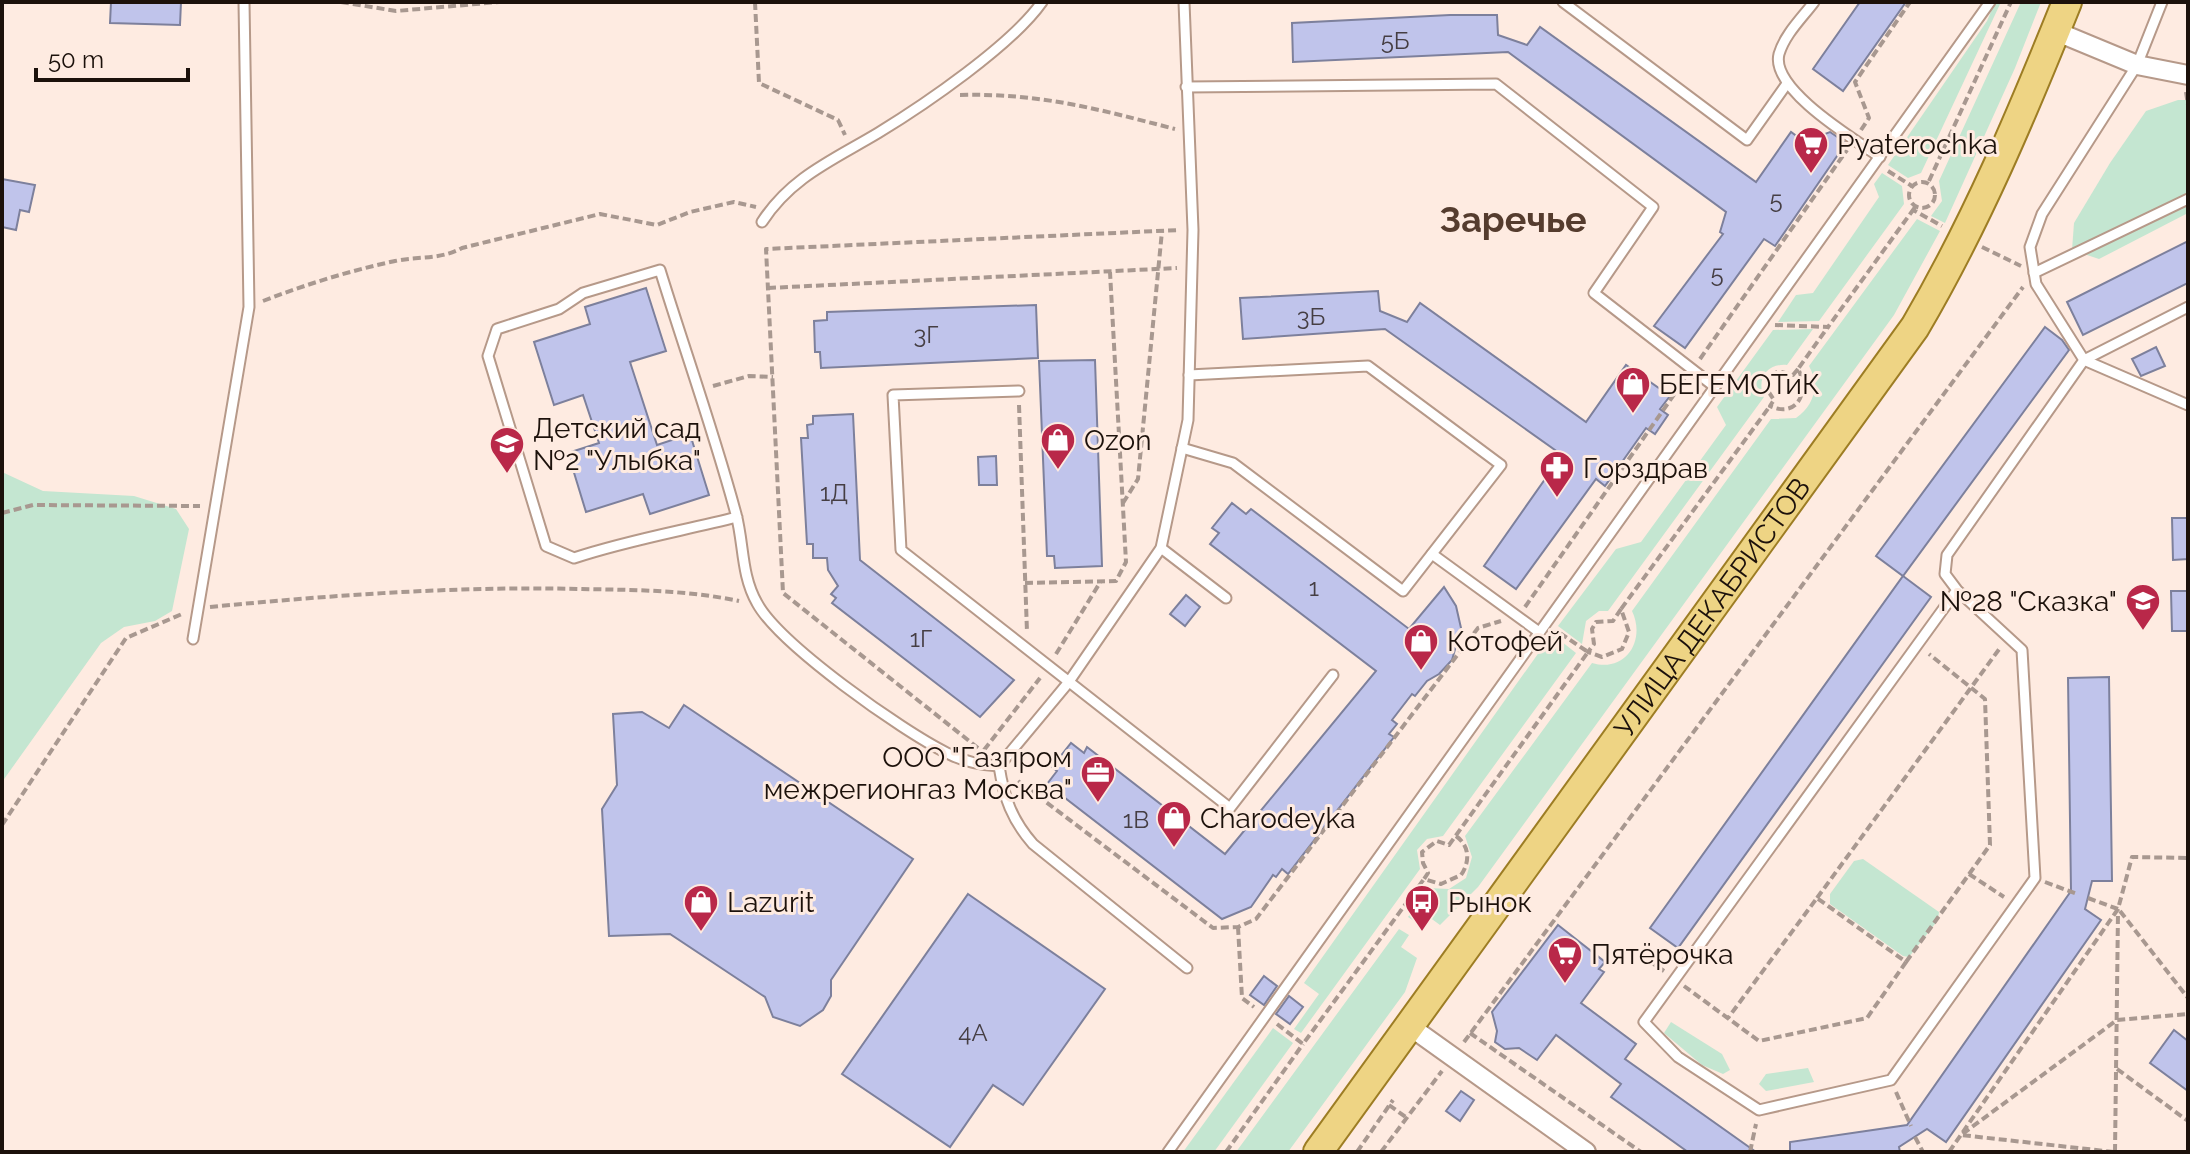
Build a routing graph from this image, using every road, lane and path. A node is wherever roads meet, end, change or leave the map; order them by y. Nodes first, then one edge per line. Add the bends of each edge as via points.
1 (244, 2) edge
2 (341, 2) edge
3 (499, 2) edge
4 (755, 2) edge
5 (1042, 2) edge
6 (1184, 2) edge
7 (1563, 2) edge
8 (1814, 2) edge
9 (1910, 2) edge
10 (1990, 2) edge
11 (2011, 2) edge
12 (2067, 2) edge
13 (2162, 2) edge
14 (2055, 31) junction
15 (2137, 65) junction
16 (2188, 75) edge
17 (1786, 85) junction
18 (1186, 87) junction
19 (933, 96) junction
20 (1188, 132) junction
21 (1854, 139) junction
22 (850, 149) junction
23 (1880, 157) junction
24 (1885, 169) dead end
25 (1929, 181) junction
26 (1912, 186) junction
27 (2188, 199) edge
28 (1914, 209) junction
29 (770, 210) junction
30 (762, 222) dead end
31 (1162, 231) dead end
32 (1965, 238) junction
33 (1191, 268) junction
34 (1159, 269) junction
35 (1110, 272) junction
36 (2034, 273) junction
37 (768, 288) dead end
38 (249, 307) junction
39 (2188, 307) edge
40 (1776, 325) dead end
41 (1828, 327) junction
42 (2084, 360) junction
43 (1692, 369) junction
44 (1798, 369) junction
45 (1189, 375) junction
46 (773, 377) dead end
47 (1715, 387) junction
48 (698, 390) junction
49 (1019, 391) joint
50 (2188, 405) edge
51 (1770, 406) junction
52 (1182, 448) junction
53 (1123, 503) junction
54 (215, 506) junction
55 (2, 513) edge
56 (737, 517) junction
57 (1161, 548) junction
58 (1432, 554) junction
59 (1101, 581) junction
60 (1025, 583) junction
61 (1957, 590) junction
62 (1226, 598) dead end
63 (758, 605) junction
64 (198, 609) junction
65 (1621, 609) junction
66 (1518, 616) junction
67 (1999, 628) junction
68 (1555, 629) dead end
69 (1539, 632) junction
70 (193, 639) dead end
71 (1918, 645) junction
72 (1028, 650) junction
73 (1588, 652) junction
74 (1049, 667) junction
75 (1333, 675) dead end
76 (1068, 683) junction
77 (1971, 688) junction
78 (999, 766) junction
79 (1018, 781) dead end
80 (2, 825) edge
81 (1456, 836) junction
82 (2188, 858) edge
83 (1969, 874) junction
84 (2035, 878) junction
85 (1424, 879) junction
86 (2077, 894) dead end
87 (1817, 898) junction
88 (2088, 898) dead end
89 (2016, 905) junction
90 (2118, 909) junction
91 (1238, 927) junction
92 (1649, 961) dead end
93 (1906, 962) junction
94 (1187, 968) dead end
95 (1676, 980) junction
96 (2188, 998) edge
97 (2188, 1014) edge
98 (1266, 1015) junction
99 (1728, 1018) junction
100 (2117, 1020) junction
101 (1286, 1021) dead end
102 (1408, 1025) junction
103 (1470, 1033) junction
104 (1303, 1044) junction
105 (1453, 1057) junction
106 (2117, 1069) junction
107 (1891, 1080) junction
108 (1393, 1100) dead end
109 (1389, 1105) junction
110 (1759, 1110) junction
111 (1407, 1118) junction
112 (2188, 1121) edge
113 (1911, 1126) dead end
114 (1961, 1135) junction
115 (1915, 1137) dead end
116 (1168, 1152) edge
117 (1226, 1152) edge
118 (1318, 1152) edge
119 (1357, 1152) edge
120 (1381, 1152) edge
121 (1586, 1152) edge
122 (1641, 1152) edge
123 (1750, 1152) edge
124 (1923, 1152) edge
125 (1949, 1152) edge
126 (2115, 1152) edge

1 - 38 lane
2 - 3 path via 396,11
4 - 22 path via 759,83 838,120
5 - 19 lane via 992,51
6 - 18 lane
7 - 17 lane via 1747,140
8 - 17 lane via 1778,57
9 - 21 path via 1855,82 1869,118
10 - 23 lane
11 - 25 path
12 - 14 main road, УЛИЦА ДЕКАБРИСТОВ
13 - 15 lane
14 - 15 street
14 - 32 main road, УЛИЦА ДЕКАБРИСТОВ
15 - 16 street
15 - 36 lane via 2042,214 2030,247
17 - 21 lane
18 - 20 lane
18 - 43 lane via 1496,84 1653,207 1594,293
19 - 20 path via 1007,94 1081,103
19 - 22 lane
20 - 33 lane
21 - 23 lane
21 - 43 path
22 - 29 lane via 779,196
23 - 47 lane
24 - 26 path
25 - 26 path
25 - 28 path via 1933,203
26 - 28 path
27 - 36 lane
28 - 32 path
28 - 41 path
29 - 30 lane
29 - 38 path via 734,202 657,225 600,214 462,248 446,257 407,258 327,276
31 - 34 path
32 - 36 path
32 - 102 main road, УЛИЦА ДЕКАБРИСТОВ via 1897,354
33 - 34 path
33 - 45 lane
34 - 35 path
34 - 53 path via 1138,479
35 - 37 path
35 - 53 path
36 - 42 lane
36 - 103 path
38 - 54 lane
39 - 42 lane
40 - 41 path
41 - 44 path
42 - 50 lane
42 - 61 lane via 1947,555 1945,574
43 - 47 lane
43 - 66 path
44 - 51 path via 1793,375 1778,371 1770,378
44 - 51 path via 1805,381 1798,403 1783,410
45 - 52 lane
45 - 58 lane via 1368,366 1501,465
46 - 48 path via 749,376
47 - 69 lane
48 - 56 lane
48 - 56 lane via 660,270 583,293 559,309 497,329 488,356 546,546 574,558 633,538
49 - 60 path
49 - 72 lane via 893,395 901,550
51 - 65 path
52 - 57 lane
52 - 58 lane via 1233,463 1403,591
53 - 59 path via 1126,562 1116,581
54 - 55 path via 33,505
54 - 64 lane
56 - 63 lane via 745,575
57 - 62 lane
57 - 76 lane
58 - 66 lane
59 - 60 path
59 - 74 path
60 - 72 path
61 - 67 lane
61 - 71 lane
63 - 64 path via 694,591 549,588 344,594
63 - 78 lane via 797,646 866,703 946,753 976,765
64 - 70 lane
64 - 80 path via 126,638
65 - 73 path via 1613,621 1596,622
65 - 73 path via 1629,632 1622,649 1602,657
66 - 69 lane
66 - 91 path via 1478,628 1256,919
67 - 77 path via 2002,646
67 - 84 lane via 2022,650
68 - 73 path
69 - 98 lane
71 - 77 path
71 - 95 lane
72 - 74 lane
73 - 81 path
74 - 76 lane
75 - 76 lane via 1230,808
76 - 78 lane
77 - 83 path via 1985,699 1990,845
77 - 87 path
78 - 94 lane via 1008,808 1033,844
79 - 91 path via 1213,928
81 - 85 path via 1449,845 1437,841 1426,847
81 - 85 path via 1468,858 1461,875 1441,884
82 - 90 path via 2132,857
83 - 89 path
83 - 93 path
84 - 86 path
84 - 89 lane
85 - 104 path
87 - 93 path
87 - 99 path
88 - 90 path
89 - 107 lane
90 - 96 path
90 - 100 path
90 - 114 path
91 - 98 path via 1242,998
92 - 95 path
93 - 99 path via 1867,1018 1759,1041
95 - 99 path
95 - 110 lane via 1644,1022 1678,1057
97 - 100 path
98 - 116 lane
100 - 106 path
100 - 114 path
101 - 104 path via 1279,1026
102 - 105 street
102 - 118 main road, УЛИЦА ДЕКАБРИСТОВ
103 - 105 path
103 - 122 path
104 - 117 path
105 - 111 path
105 - 121 street
106 - 112 path
106 - 126 path
107 - 110 lane
107 - 113 path
108 - 109 path
109 - 111 path
109 - 119 path
110 - 123 path
111 - 120 path
114 - 125 path
114 - 126 path
115 - 124 path

